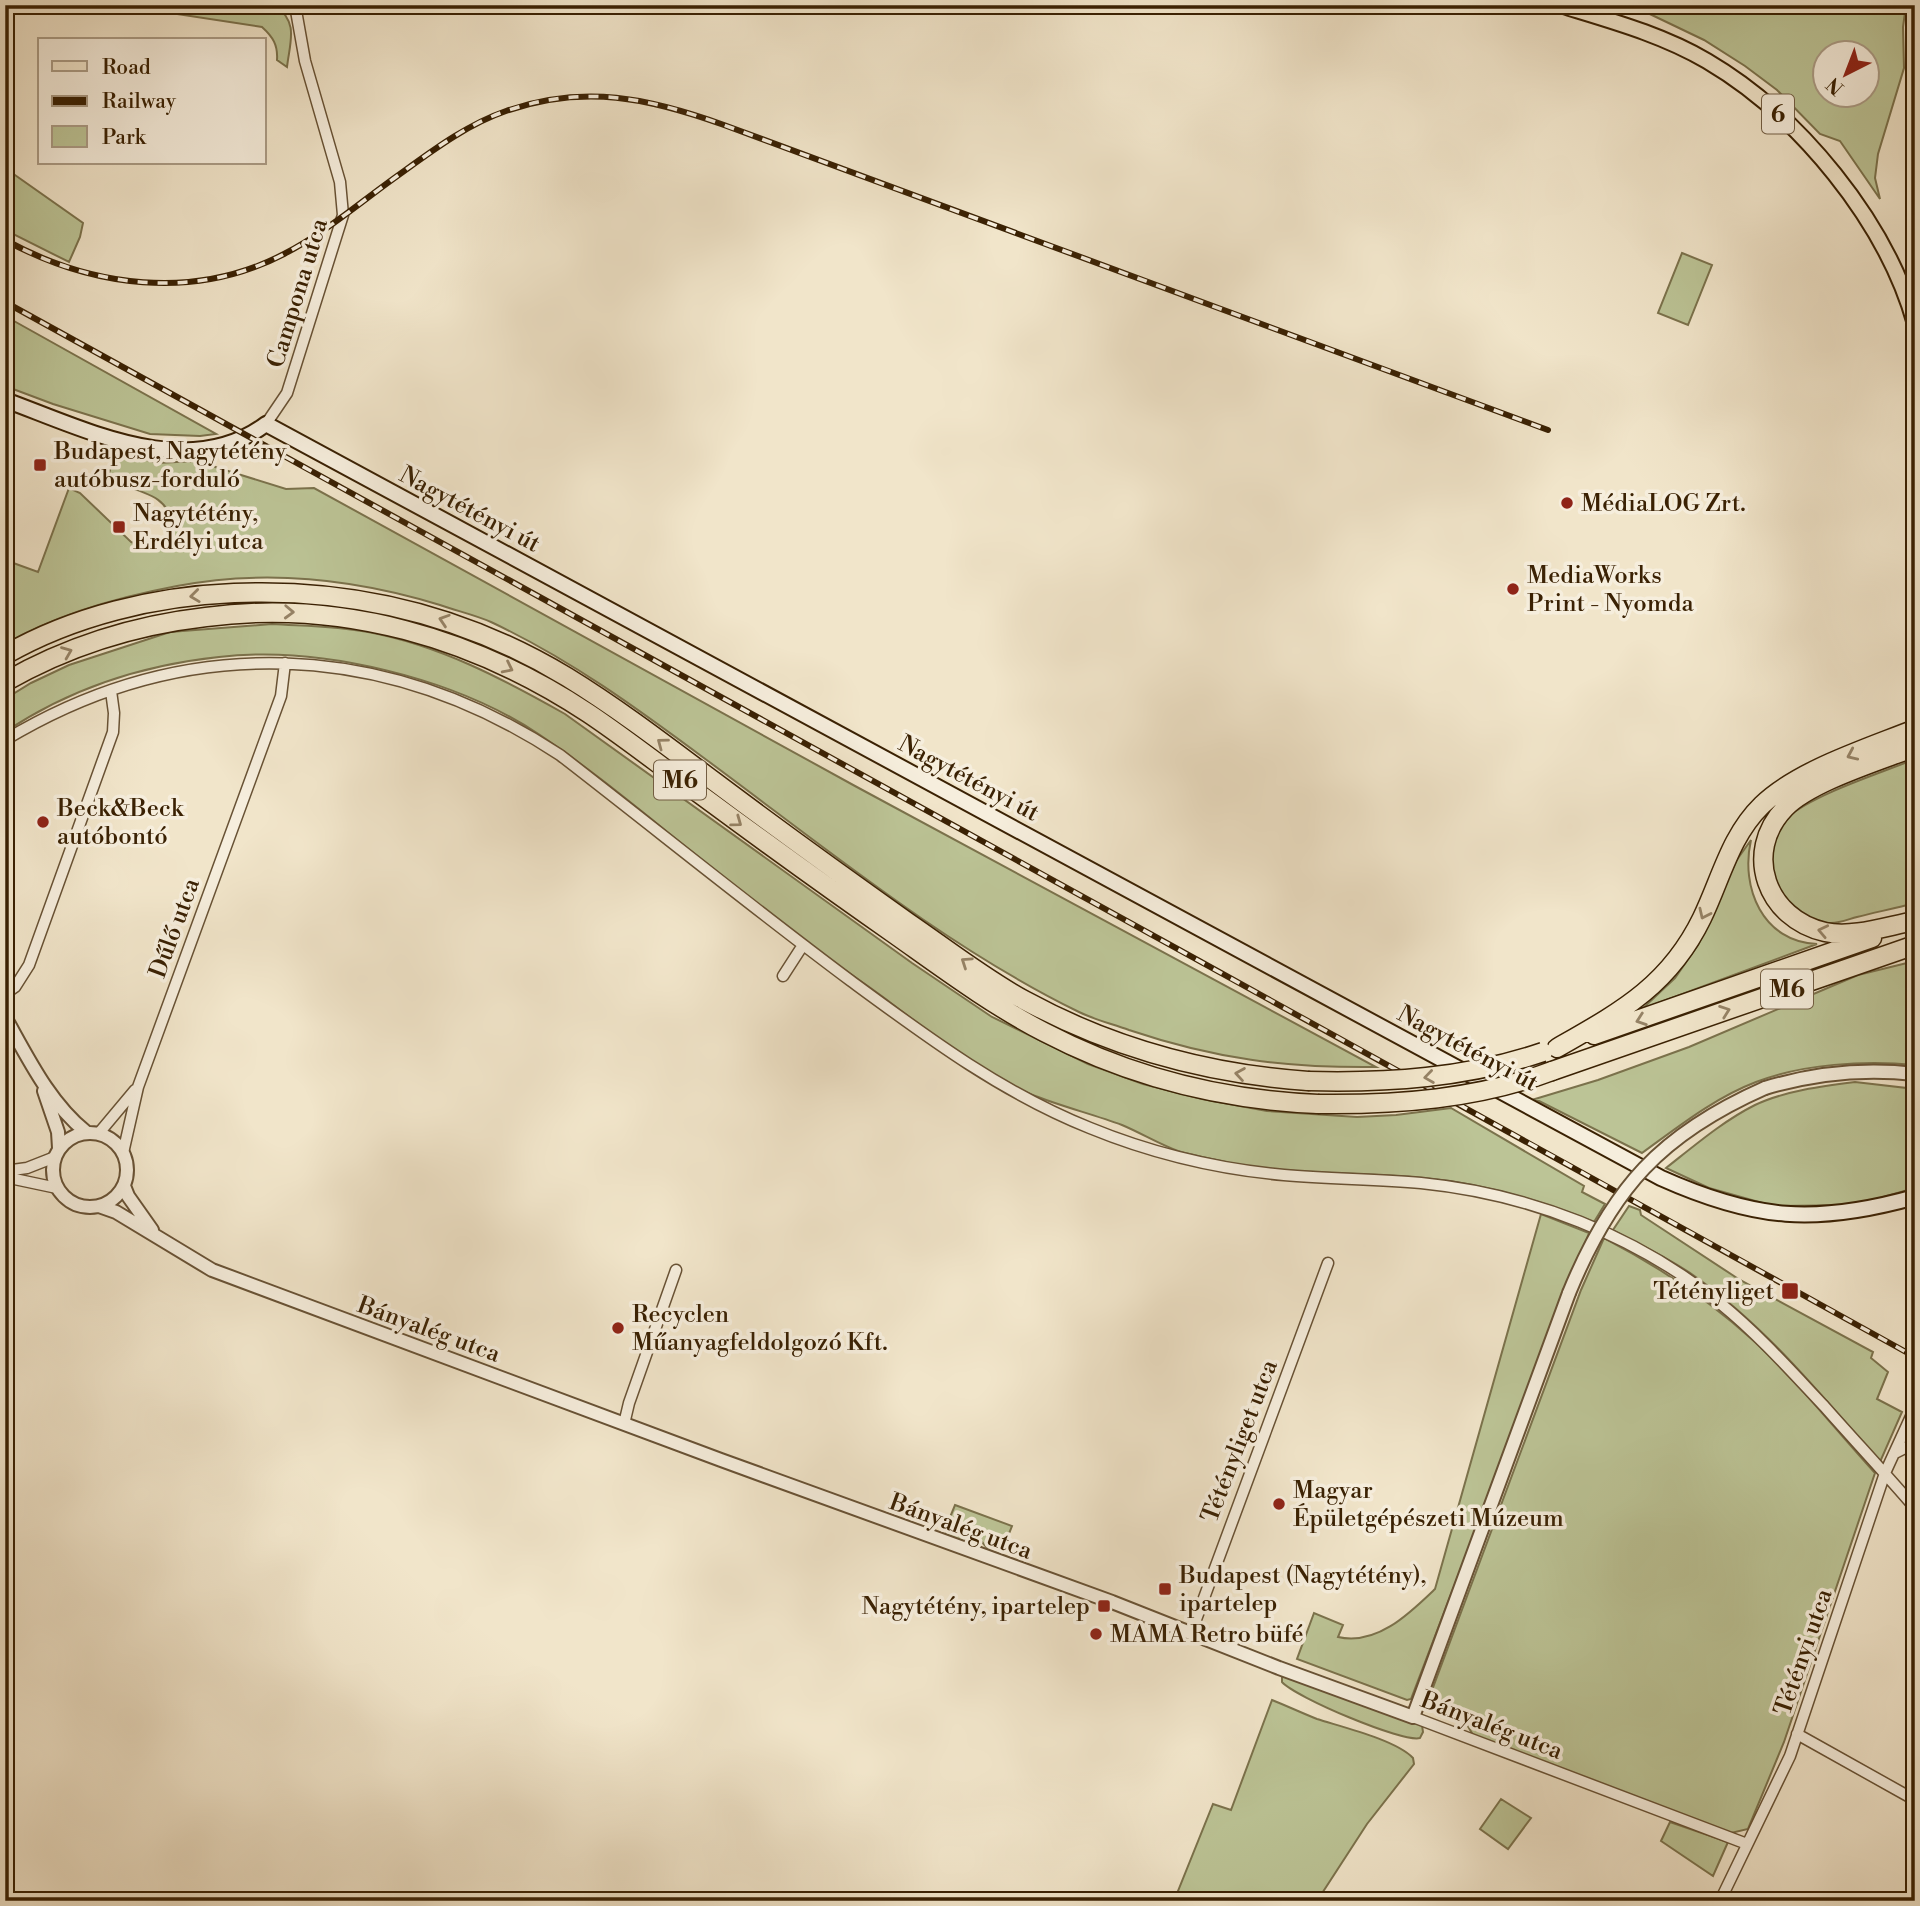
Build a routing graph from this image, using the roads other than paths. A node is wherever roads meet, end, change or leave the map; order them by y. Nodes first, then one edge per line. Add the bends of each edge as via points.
1 (295, 5) edge
2 (1552, 5) edge
3 (1915, 324) edge
4 (5, 400) edge
5 (267, 424) junction
6 (5, 655) edge
7 (285, 663) junction
8 (5, 682) edge
9 (111, 691) junction
10 (1915, 729) edge
11 (5, 740) edge
12 (1915, 747) edge
13 (1915, 922) edge
14 (803, 945) junction
15 (1915, 945) edge
16 (783, 976) dead end
17 (5, 994) edge
18 (5, 1017) edge
19 (1550, 1050) junction
20 (1915, 1074) edge
21 (39, 1077) junction
22 (138, 1087) junction
23 (92, 1133) junction
24 (57, 1152) junction
25 (123, 1153) junction
26 (5, 1171) edge
27 (5, 1177) edge
28 (124, 1186) junction
29 (57, 1188) junction
30 (1915, 1197) edge
31 (99, 1206) junction
32 (163, 1241) junction
33 (1328, 1263) dead end
34 (676, 1270) dead end
35 (1913, 1412) edge
36 (624, 1424) junction
37 (1915, 1443) edge
38 (1895, 1453) junction
39 (1885, 1473) junction
40 (1915, 1508) edge
41 (1191, 1633) junction
42 (1413, 1717) junction
43 (1797, 1734) junction
44 (1915, 1800) edge
45 (1747, 1844) junction
46 (1720, 1901) edge

1 - 5 street, Campona utca via 305,61 341,182 343,215 287,393
2 - 3 main road, 6 via 1637,28 1707,61 1765,102 1815,150 1854,199 1885,250
4 - 5 main road via 125,443 174,452 232,441
5 - 30 main road, Nagytétényi út via 1661,1178 1724,1203 1788,1215 1851,1213
19 -> 6 highway, M6, bridge via 1494,1066 1409,1080 1308,1082 1234,1074 1105,1038 1023,1000 958,957 568,678 506,644 393,605 274,592 216,593 117,611
7 - 9 street via 230,664 167,674
7 - 14 street via 382,676 481,709 559,755
7 - 22 street, Dűlő utca via 281,696
8 -> 15 highway, M6, bridge via 101,640 220,615 281,612 347,617 443,640 525,676 588,713 991,1002 1113,1064 1234,1096 1318,1104 1390,1103 1506,1087
9 - 11 street via 66,706
9 - 17 street via 113,732 29,965
10 -> 19 highway via 1797,780 1767,800 1734,842 1702,919 1673,964 1626,1008
13 -> 12 highway via 1842,933 1812,928 1777,901 1762,860 1768,832 1790,803 1820,785
13 -> 19 highway, M6
14 - 16 street
14 - 39 street via 989,1079 1101,1132 1236,1169 1469,1190 1532,1205 1615,1237 1687,1278 1723,1306 1785,1364
18 - 21 street
20 - 42 street, bridge via 1842,1072 1765,1088 1708,1116 1640,1170 1596,1233 1569,1293
21 - 23 street via 73,1122
21 - 24 street via 58,1132
22 - 23 street, Dűlő utca
22 - 25 street, Dűlő utca
23 - 24 street via 76,1135
23 - 25 street via 117,1144
24 - 26 street via 27,1168
24 - 29 street via 52,1168
25 - 28 street, Bányalég utca
27 - 29 street, Bányalég utca
28 - 31 street
28 - 32 street, Bányalég utca via 138,1213
29 - 31 street, Bányalég utca via 80,1206
31 - 32 street, Bányalég utca
32 - 36 street, Bányalég utca via 212,1270
33 - 41 street, Tétényliget utca
34 - 36 street
35 - 38 street, Tétényi utca
36 - 41 street, Bányalég utca
37 - 38 street
38 - 39 street, Tétényi utca
39 - 40 street
39 - 43 street, Tétényi utca
41 - 42 street, Bányalég utca
42 - 45 street, Bányalég utca
43 - 44 street
43 - 45 street, Tétényi utca
45 - 46 street, Tétényi utca

